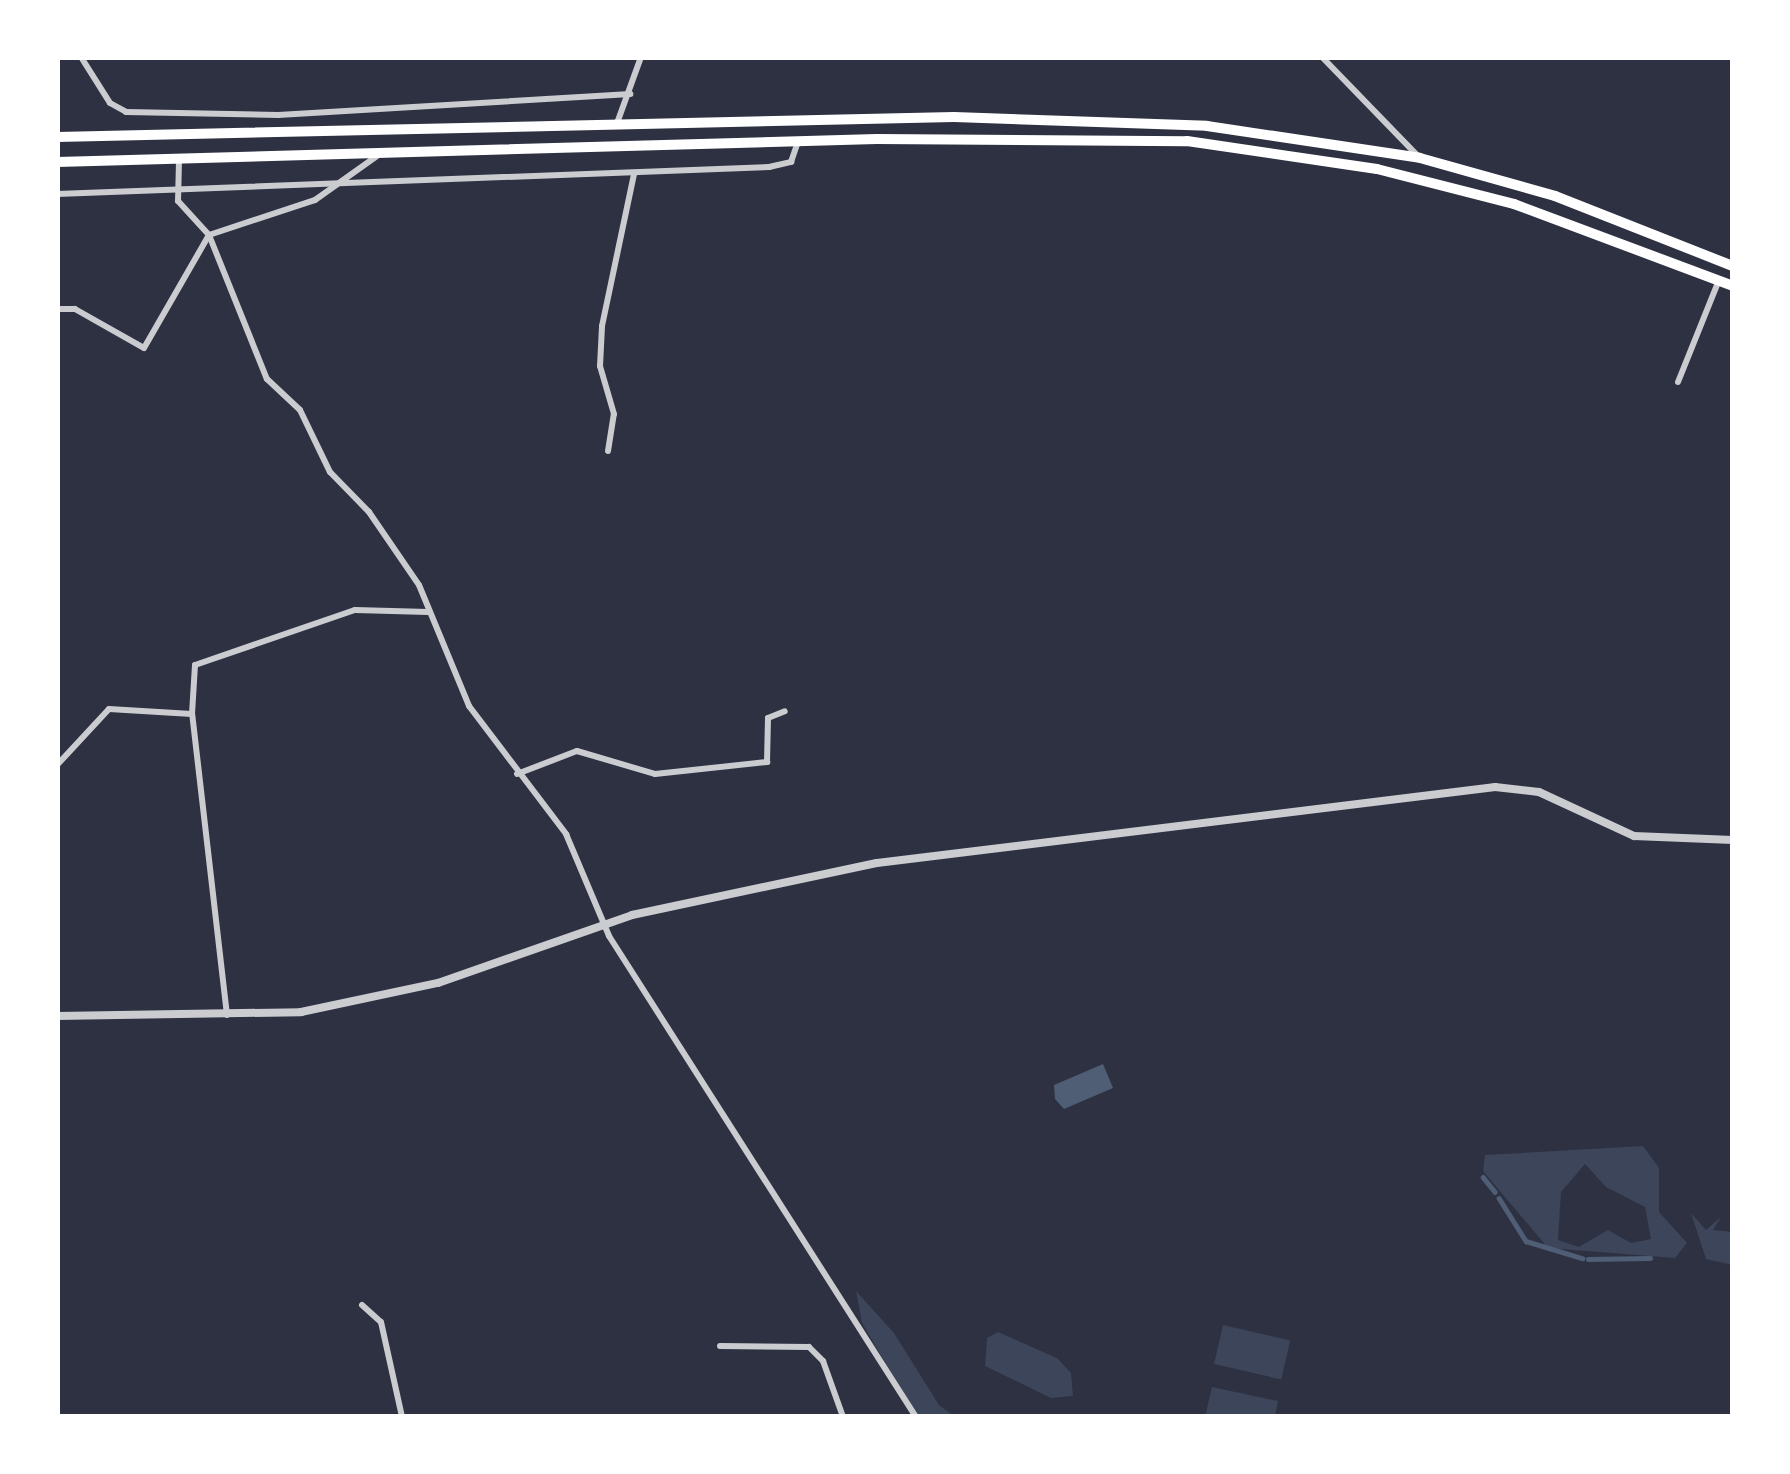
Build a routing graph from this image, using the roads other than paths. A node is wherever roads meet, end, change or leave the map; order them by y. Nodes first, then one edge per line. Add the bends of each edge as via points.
1 (81, 57) edge
2 (641, 57) edge
3 (1322, 57) edge
4 (630, 94) junction
5 (616, 126) junction
6 (57, 137) edge
7 (798, 141) junction
8 (377, 156) junction
9 (179, 158) junction
10 (1420, 158) junction
11 (57, 162) edge
12 (634, 174) junction
13 (341, 186) junction
14 (177, 191) junction
15 (57, 194) edge
16 (209, 236) junction
17 (1733, 266) edge
18 (1719, 280) junction
19 (1733, 286) edge
20 (57, 309) edge
21 (1678, 382) dead end
22 (608, 451) dead end
23 (428, 612) junction
24 (785, 711) dead end
25 (192, 714) junction
26 (57, 766) edge
27 (517, 775) junction
28 (1733, 840) edge
29 (604, 922) junction
30 (57, 1016) edge
31 (227, 1016) junction
32 (362, 1305) dead end
33 (720, 1346) dead end
34 (402, 1417) edge
35 (843, 1417) edge
36 (916, 1417) edge

1 - 4 street via 110,104 126,112 278,116
2 - 4 street
3 - 10 street
4 - 5 street
5 - 6 highway
5 - 10 highway via 1088,118 1279,133
7 - 8 highway
7 - 12 street via 791,162
7 - 18 highway via 1111,138 1288,153 1514,204
8 - 9 highway
8 - 13 street
9 - 11 highway
9 - 14 street
10 - 17 highway via 1555,196
12 - 13 street
12 - 22 street via 602,326 600,366 614,414
13 - 14 street
13 - 16 street via 270,221
14 - 15 street
14 - 16 street via 183,210
16 - 20 street via 144,348 75,309
16 - 23 street via 267,380 300,410 330,472 379,526
18 - 19 highway
18 - 21 street
23 - 25 street via 355,610 203,658 192,674
23 - 27 street via 469,706
24 - 27 street via 768,718 767,762 655,775 577,751
25 - 26 street via 109,709
25 - 31 street
27 - 29 street via 583,861
28 - 29 street via 1634,836 1539,792 1496,788 950,850
29 - 31 street via 390,996
29 - 36 street
30 - 31 street
32 - 34 street via 381,1322
33 - 35 street via 809,1347 823,1361

